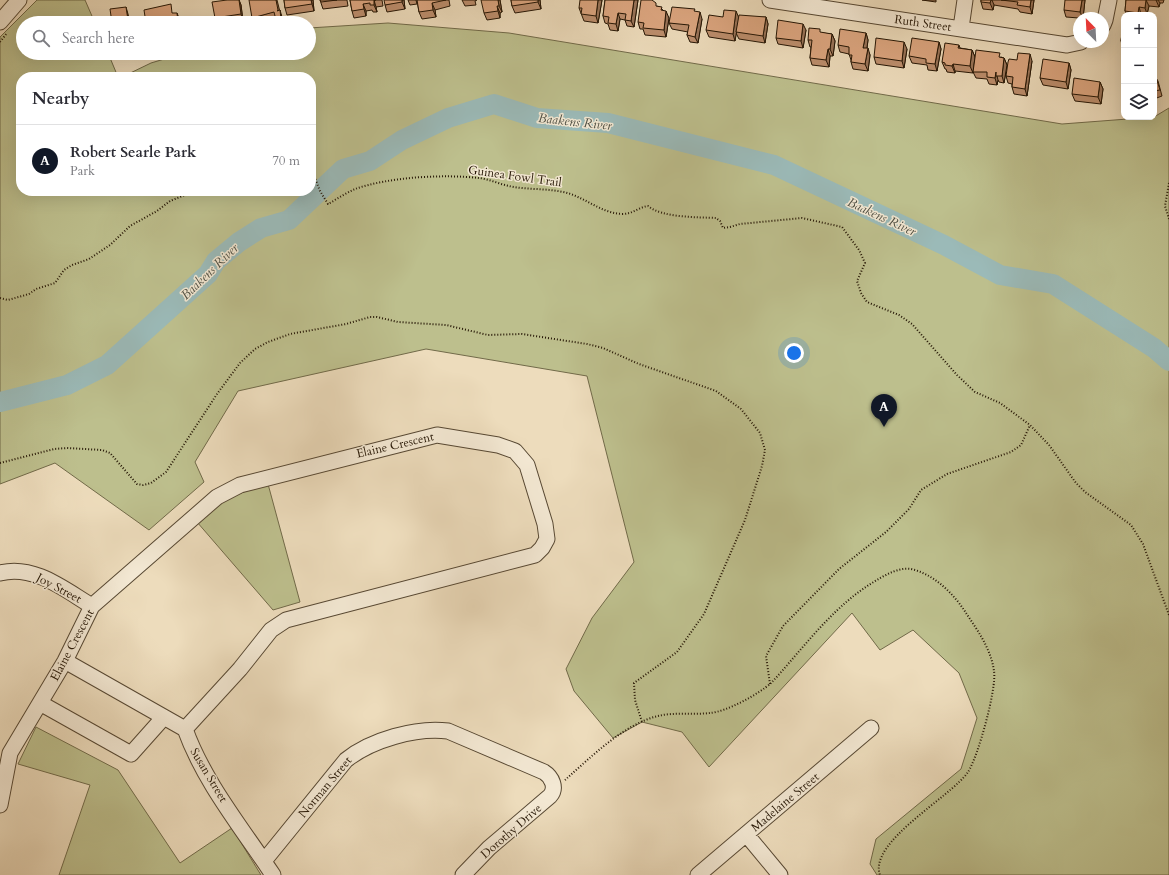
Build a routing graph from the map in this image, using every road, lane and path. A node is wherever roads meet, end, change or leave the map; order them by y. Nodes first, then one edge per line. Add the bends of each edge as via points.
1 (18, 0) edge
2 (770, 0) edge
3 (965, 0) edge
4 (1108, 0) edge
5 (819, 3) edge
6 (1106, 12) edge
7 (0, 22) edge
8 (960, 28) junction
9 (1073, 44) edge
10 (316, 181) edge
11 (1169, 183) edge
12 (182, 196) edge
13 (1169, 219) edge
14 (0, 298) edge
15 (1030, 425) junction
16 (0, 573) edge
17 (92, 606) junction
18 (1169, 614) edge
19 (65, 661) junction
20 (770, 684) junction
21 (40, 703) junction
22 (164, 717) junction
23 (871, 728) dead end
24 (185, 729) junction
25 (5, 752) edge
26 (554, 787) junction
27 (0, 806) edge
28 (746, 834) junction
29 (264, 861) junction
30 (273, 875) edge
31 (463, 875) edge
32 (698, 875) edge
33 (780, 875) edge
34 (880, 875) edge

1 - 7 street
2 - 5 street, Ruth Street
3 - 8 street
4 - 6 street
5 - 8 street, Ruth Street
8 - 9 street, Ruth Street
10 - 15 path, Guinea Fowl Trail via 328,204 354,190 386,181 447,177 480,178 510,186 566,192 605,211 622,214 648,206 653,210 678,216 716,218 723,228 802,218 842,227 859,250 864,263 857,281 867,302 899,315 912,324 975,392 1000,402
11 - 13 path via 1165,206
12 - 14 path via 130,226 110,245 88,259 72,264 54,283 8,300
15 - 18 path, Guinea Fowl Trail via 1049,444 1085,492 1131,525 1143,544
15 - 20 path via 1021,445 1011,452 947,474 921,490 909,509 886,532 839,569 783,626 766,656
16 - 17 street, Joy Street via 15,571 38,575
17 - 19 street, Elaine Crescent
17 - 24 street, Elaine Crescent via 197,512 227,490 240,485 437,435 498,445 521,456 527,465 547,538 535,555 286,620 272,630
19 - 21 street, Elaine Crescent
19 - 22 street
20 - 26 path via 739,703 713,713 658,716 642,722 606,745
20 - 34 path via 826,620 852,597 886,575 905,568 922,571 944,587 963,608 982,638 991,656 995,673 977,754 969,771 958,785 917,817 887,848 880,860
21 - 22 street via 132,754
21 - 25 street, Elaine Crescent
22 - 24 street
23 - 28 street, Madelaine Street
24 - 29 street, Susan Street via 192,750 209,779
25 - 27 street, Elaine Crescent
26 - 29 street, Norman Street via 544,772 448,730 422,730 363,748 346,760
26 - 31 street, Dorothy Drive via 544,801 489,848
28 - 32 street, Madelaine Street
28 - 33 street
29 - 30 street, Susan Street

